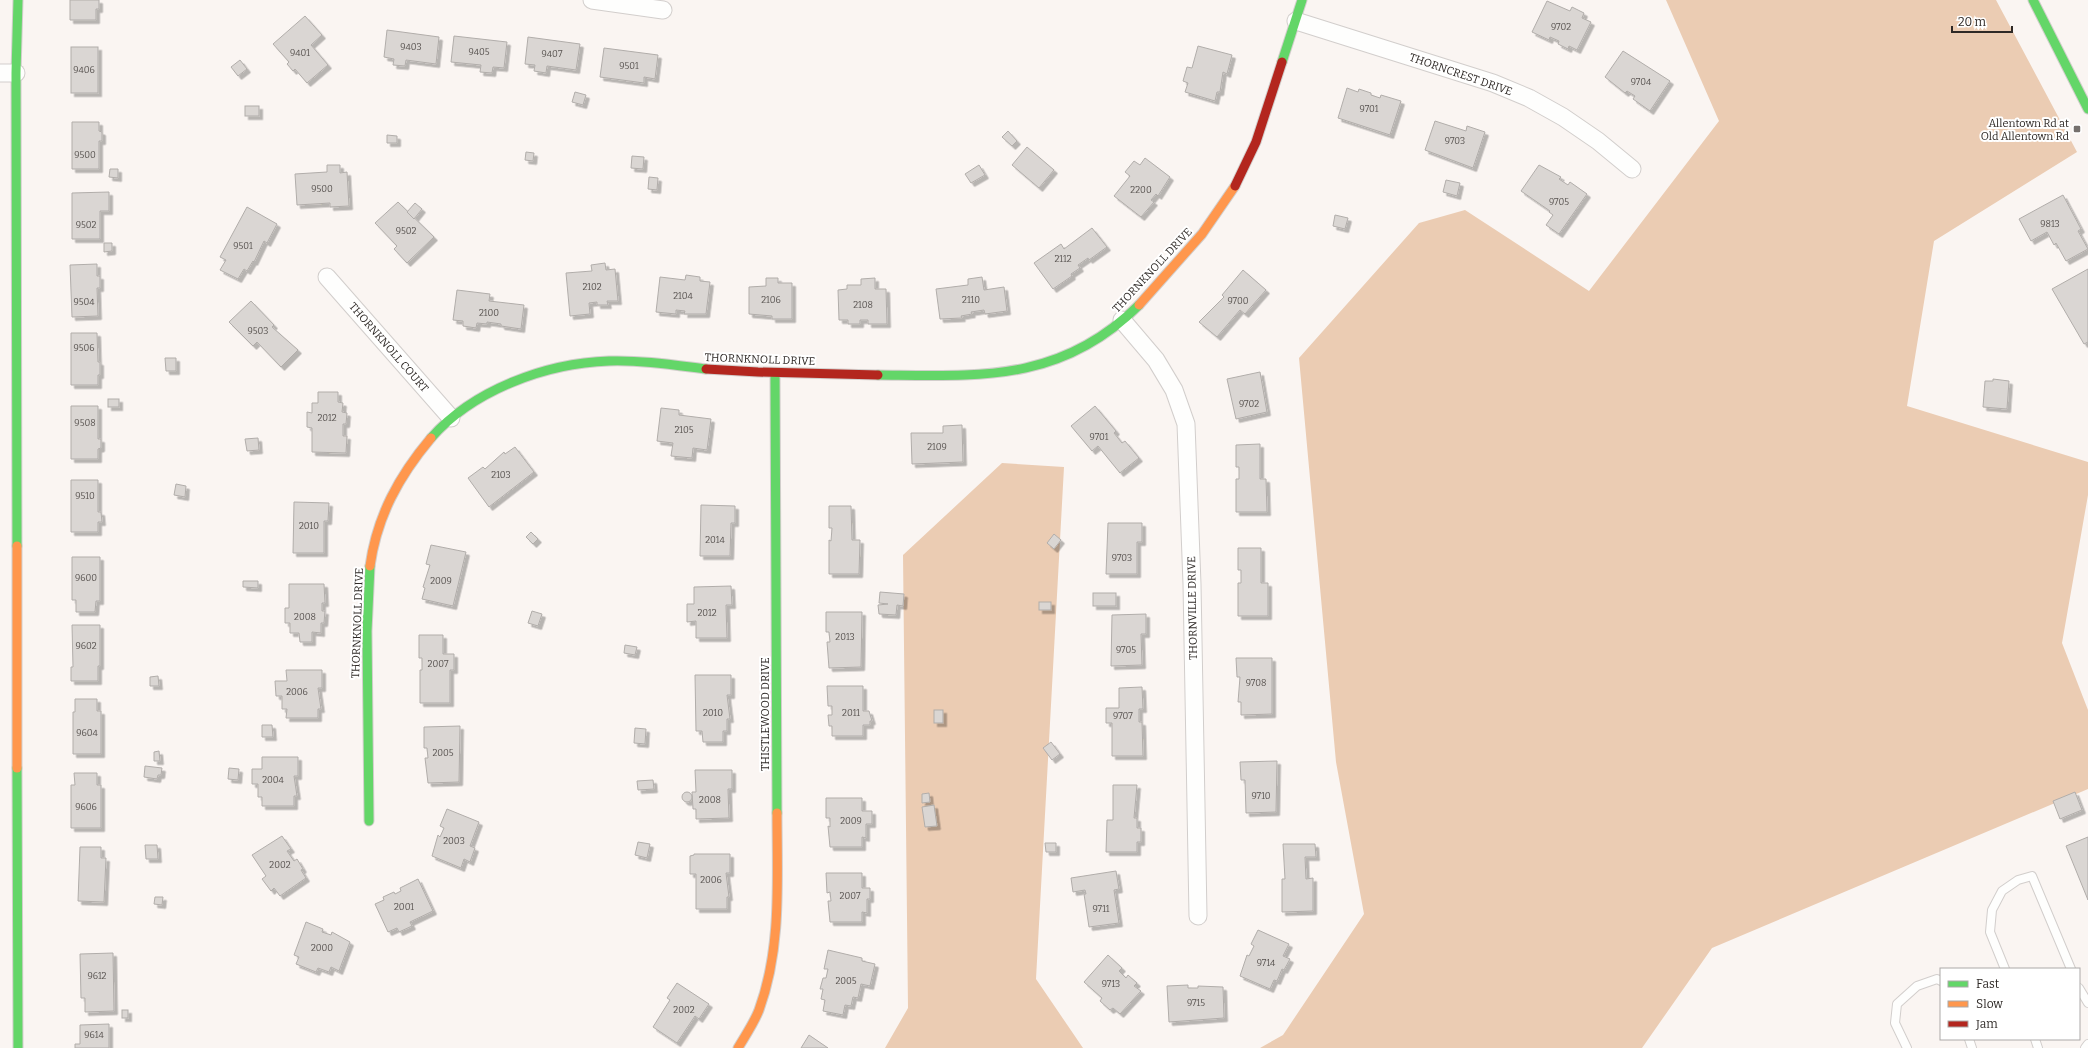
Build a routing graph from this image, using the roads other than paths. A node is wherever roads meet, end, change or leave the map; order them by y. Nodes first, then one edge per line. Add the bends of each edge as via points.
1 (18, 0) edge
2 (592, 0) edge
3 (1302, 0) edge
4 (2033, 0) edge
5 (663, 10) dead end
6 (1296, 21) junction
7 (8, 73) edge
8 (2088, 109) edge
9 (1632, 169) dead end
10 (327, 277) dead end
11 (1122, 320) junction
12 (775, 373) junction
13 (451, 418) junction
14 (369, 821) dead end
15 (1198, 916) dead end
16 (2005, 968) edge
17 (2071, 968) edge
18 (1940, 981) edge
19 (2080, 990) edge
20 (2088, 1002) edge
21 (2088, 1044) edge
22 (18, 1048) edge
23 (738, 1048) edge
24 (1907, 1048) edge
25 (2085, 1048) edge

1 - 7 street
2 - 5 street
3 - 6 street, THORNKNOLL DRIVE
4 - 8 street
6 - 9 street, THORNCREST DRIVE via 1493,83 1529,98 1564,117
6 - 11 street, THORNKNOLL DRIVE via 1258,136 1241,176 1190,250
7 - 22 street
10 - 13 street, THORNKNOLL COURT
11 - 12 street, THORNKNOLL DRIVE via 1088,343 1053,361 1024,369 987,374
11 - 15 street, THORNVILLE DRIVE via 1156,360 1174,390 1186,424 1192,584
12 - 13 street, THORNKNOLL DRIVE via 694,369 622,361 572,364 552,368 505,387
12 - 23 street, THISTLEWOOD DRIVE via 777,921 769,977 758,1012
13 - 14 street, THORNKNOLL DRIVE via 423,447 393,493 382,514 374,542 369,576 367,627
16 - 17 lane via 1990,932 1992,910 2002,891 2018,880 2032,876
18 - 24 lane via 1917,986 1896,1004 1895,1023
19 - 20 lane
21 - 25 lane

